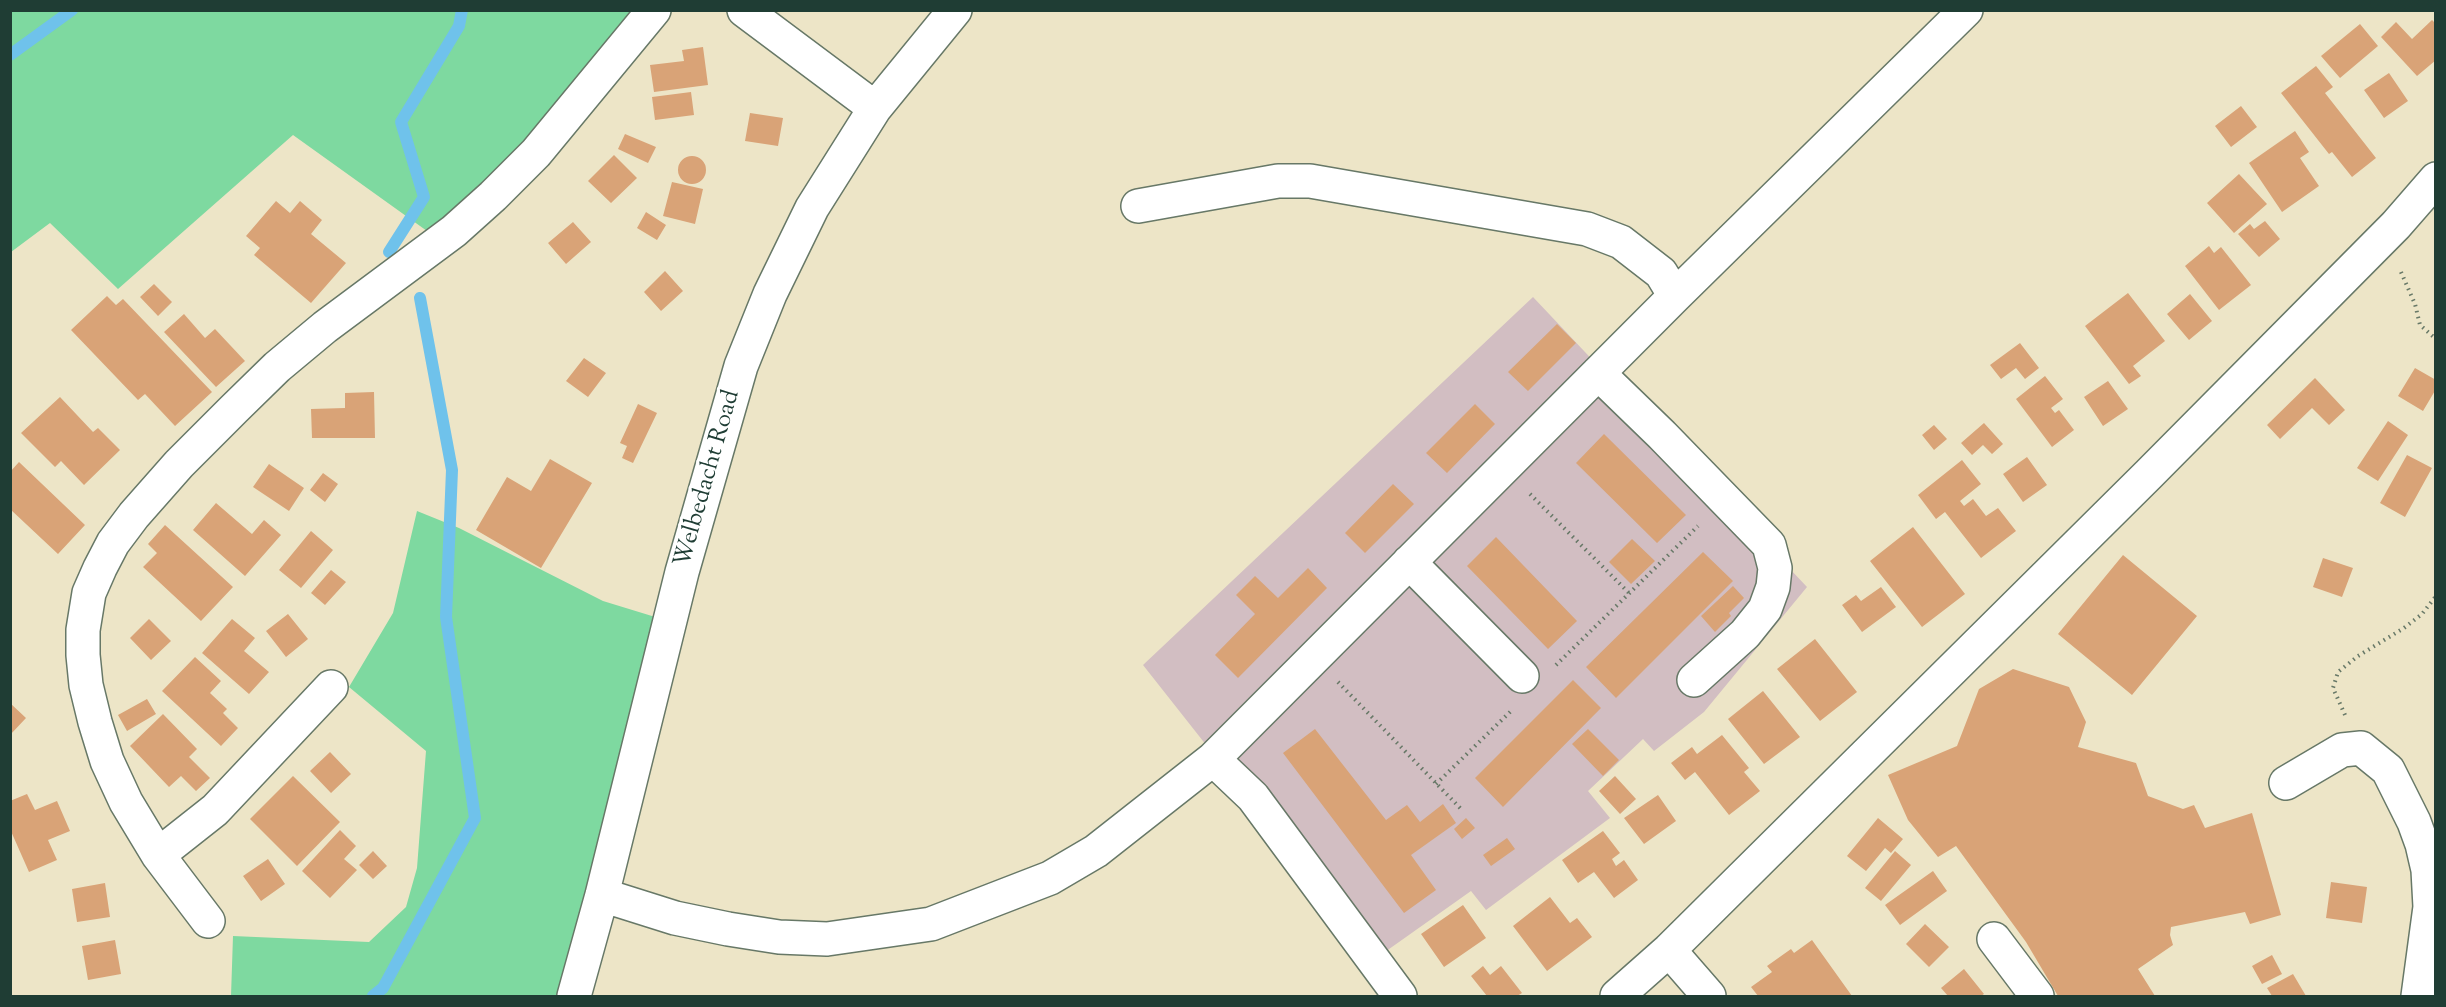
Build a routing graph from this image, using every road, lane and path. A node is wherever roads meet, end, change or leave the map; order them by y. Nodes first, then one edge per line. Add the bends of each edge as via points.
1 (654, 10) edge
2 (744, 10) edge
3 (955, 10) edge
4 (1966, 10) edge
5 (875, 108) junction
6 (2436, 179) edge
7 (1138, 206) dead end
8 (2379, 243) junction
9 (1675, 296) junction
10 (2436, 339) edge
11 (1598, 373) junction
12 (1504, 468) junction
13 (1698, 526) dead end
14 (1409, 562) junction
15 (1629, 593) junction
16 (2436, 596) edge
17 (1314, 658) junction
18 (1554, 668) dead end
19 (1522, 676) dead end
20 (1694, 680) dead end
21 (331, 687) dead end
22 (1512, 709) dead end
23 (2361, 748) junction
24 (1213, 759) junction
25 (2286, 783) dead end
26 (1437, 784) junction
27 (1463, 811) dead end
28 (158, 855) junction
29 (602, 895) junction
30 (208, 921) dead end
31 (1994, 939) dead end
32 (1669, 950) junction
33 (574, 996) edge
34 (1400, 996) edge
35 (1617, 996) edge
36 (1709, 996) edge
37 (2037, 996) edge
38 (2418, 996) edge

1 - 28 street via 536,153 493,196 454,231 277,367 179,464 113,543 90,593 83,630 86,685 107,761
2 - 5 street
3 - 5 street, Welbedacht Road
4 - 9 street
5 - 29 street, Welbedacht Road via 812,208 770,294 741,366 682,572
6 - 8 street
7 - 9 street via 1278,181 1322,183 1587,230 1621,242 1661,273
8 - 10 path via 2397,263 2420,325
8 - 32 street
9 - 11 street
11 - 12 street
11 - 20 street via 1769,545 1775,568 1765,609 1745,634
12 - 14 street
12 - 15 path
13 - 15 path
14 - 17 street
14 - 19 street
15 - 18 path
16 - 23 path via 2404,628 2338,672 2333,688
17 - 24 street
17 - 26 path
21 - 28 street via 215,810
22 - 26 path
23 - 25 street via 2342,750
23 - 38 street via 2388,770 2422,844 2428,870 2430,907
24 - 29 street via 1096,851 1050,878 931,924 827,939 779,937 675,918
24 - 34 street via 1253,797
26 - 27 path
28 - 30 street
29 - 33 street, Welbedacht Road
31 - 37 street
32 - 35 street
32 - 36 street

